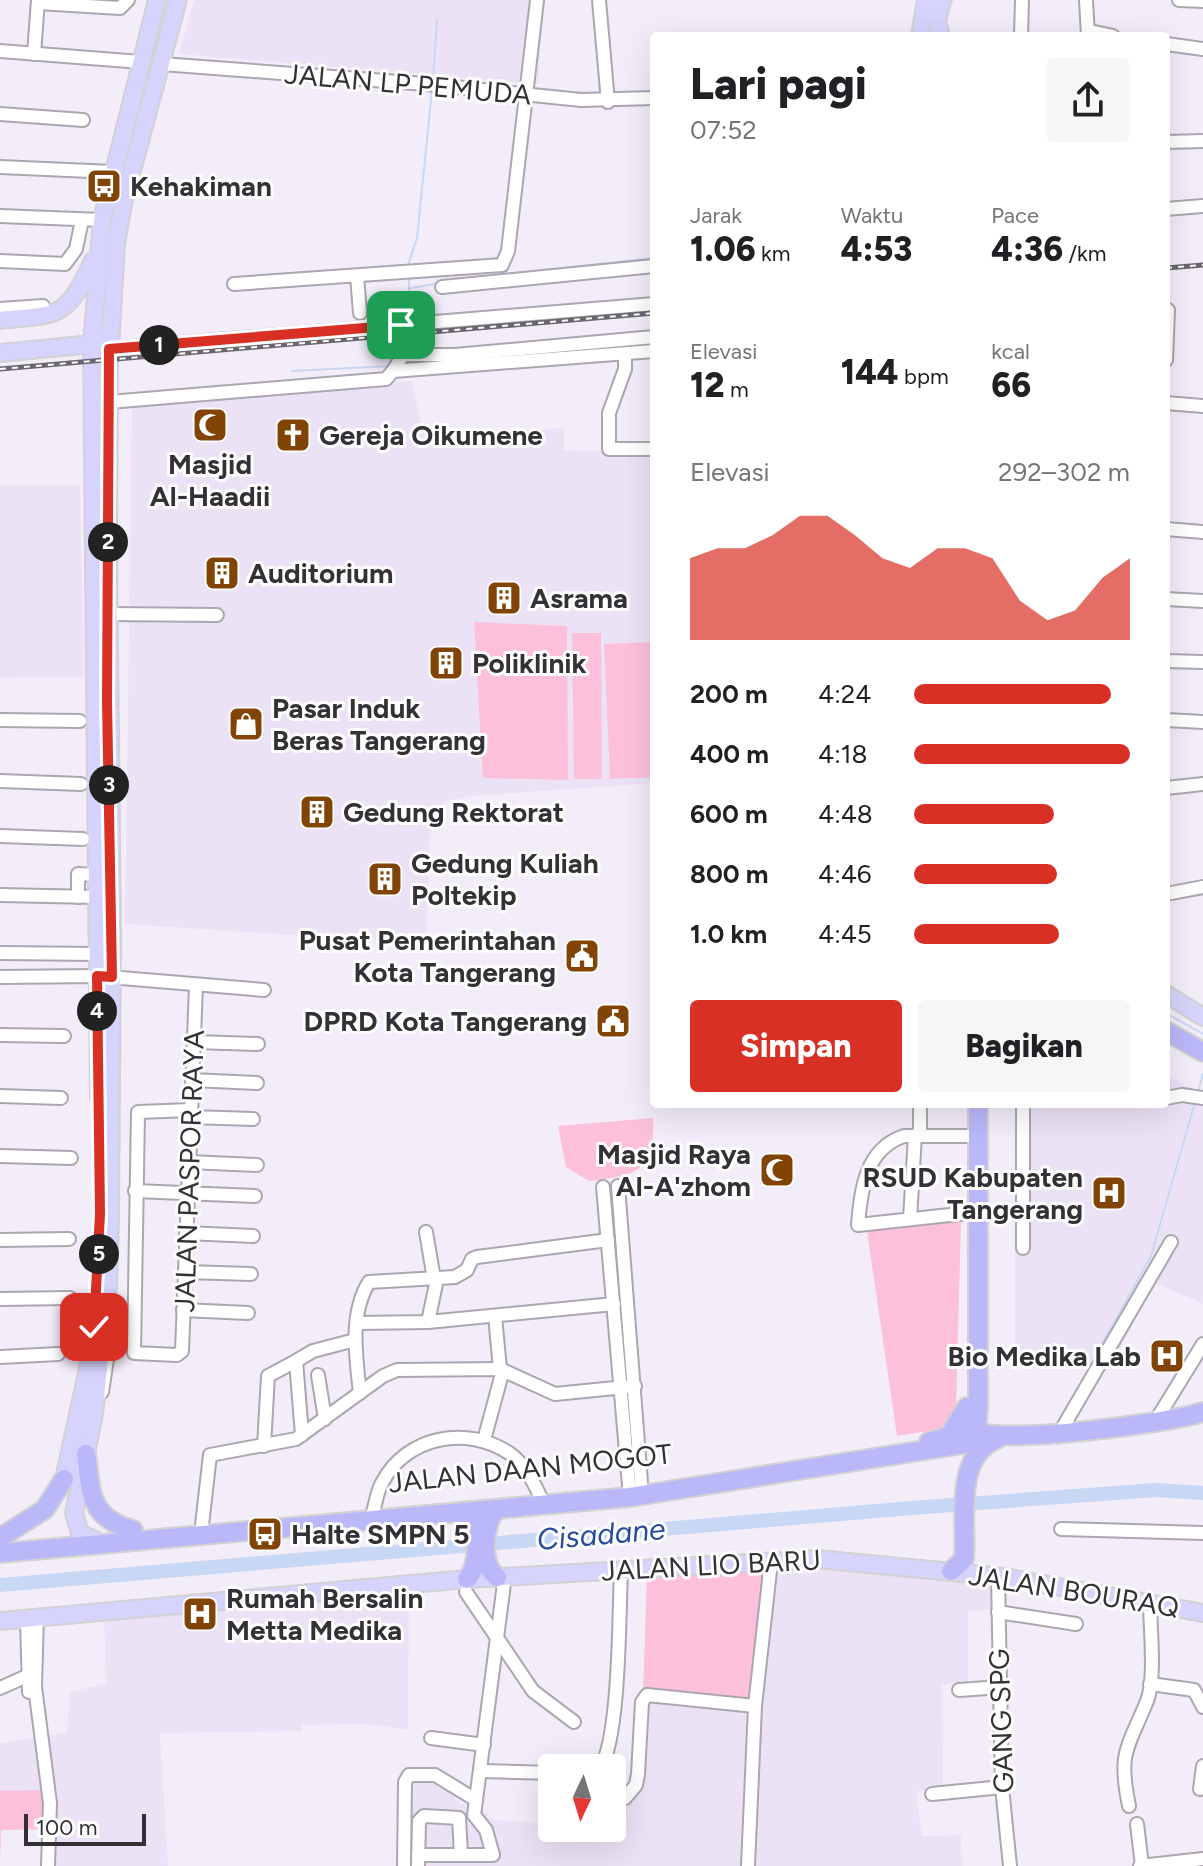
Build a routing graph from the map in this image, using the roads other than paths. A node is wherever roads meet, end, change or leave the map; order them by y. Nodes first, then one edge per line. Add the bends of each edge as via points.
1 (128, 0) edge
2 (157, 0) edge
3 (178, 0) edge
4 (537, 0) edge
5 (599, 0) edge
6 (926, 0) edge
7 (941, 0) edge
8 (1022, 0) edge
9 (1086, 0) edge
10 (1179, 0) edge
11 (1203, 1) edge
12 (38, 2) edge
13 (921, 32) edge
14 (939, 32) edge
15 (1021, 32) edge
16 (1089, 32) edge
17 (1170, 45) edge
18 (1203, 49) edge
19 (0, 51) edge
20 (34, 54) junction
21 (141, 62) junction
22 (162, 64) junction
23 (529, 94) junction
24 (650, 98) edge
25 (608, 102) junction
26 (0, 114) edge
27 (83, 120) dead end
28 (1203, 141) edge
29 (1170, 142) edge
30 (0, 167) edge
31 (113, 172) junction
32 (1203, 206) edge
33 (1170, 209) edge
34 (0, 216) edge
35 (82, 220) junction
36 (102, 220) junction
37 (97, 259) junction
38 (0, 261) edge
39 (650, 266) edge
40 (115, 267) junction
41 (357, 276) junction
42 (234, 284) dead end
43 (442, 287) dead end
44 (650, 304) edge
45 (43, 306) dead end
46 (0, 309) edge
47 (360, 313) dead end
48 (111, 319) junction
49 (0, 320) edge
50 (650, 338) edge
51 (92, 344) junction
52 (109, 349) junction
53 (650, 351) edge
54 (0, 353) edge
55 (625, 354) junction
56 (523, 356) junction
57 (109, 402) junction
58 (1170, 403) edge
59 (1203, 406) edge
60 (650, 449) edge
61 (1170, 529) edge
62 (1203, 532) edge
63 (1170, 599) edge
64 (1203, 601) edge
65 (108, 614) junction
66 (217, 615) dead end
67 (1170, 661) edge
68 (1203, 662) edge
69 (0, 720) edge
70 (1170, 720) edge
71 (80, 721) dead end
72 (1203, 722) edge
73 (0, 781) edge
74 (81, 784) dead end
75 (1203, 784) edge
76 (1170, 788) edge
77 (0, 836) edge
78 (83, 839) dead end
79 (1203, 887) edge
80 (1170, 893) edge
81 (0, 895) edge
82 (87, 897) junction
83 (0, 953) edge
84 (97, 954) junction
85 (0, 977) edge
86 (104, 977) junction
87 (196, 985) junction
88 (264, 990) dead end
89 (1170, 996) edge
90 (1203, 1017) edge
91 (1170, 1033) edge
92 (0, 1035) edge
93 (64, 1036) dead end
94 (194, 1042) junction
95 (258, 1044) dead end
96 (1203, 1052) edge
97 (192, 1080) junction
98 (257, 1083) dead end
99 (1170, 1088) edge
100 (0, 1096) edge
101 (1193, 1097) edge
102 (61, 1098) dead end
103 (1170, 1098) edge
104 (920, 1108) edge
105 (968, 1108) edge
106 (978, 1108) edge
107 (1023, 1108) edge
108 (191, 1113) junction
109 (253, 1119) dead end
110 (918, 1135) junction
111 (968, 1136) junction
112 (0, 1156) edge
113 (71, 1158) dead end
114 (189, 1162) junction
115 (257, 1165) dead end
116 (618, 1186) dead end
117 (603, 1187) dead end
118 (135, 1191) junction
119 (188, 1193) junction
120 (255, 1196) dead end
121 (968, 1213) junction
122 (910, 1219) junction
123 (426, 1232) dead end
124 (186, 1233) junction
125 (253, 1236) dead end
126 (69, 1239) dead end
127 (0, 1240) edge
128 (608, 1240) junction
129 (1171, 1242) dead end
130 (1023, 1248) dead end
131 (185, 1272) junction
132 (251, 1274) dead end
133 (435, 1279) junction
134 (70, 1298) dead end
135 (0, 1299) edge
136 (614, 1304) junction
137 (183, 1310) junction
138 (248, 1313) dead end
139 (495, 1316) junction
140 (428, 1322) junction
141 (357, 1323) junction
142 (355, 1340) junction
143 (1203, 1344) edge
144 (58, 1354) dead end
145 (0, 1357) edge
146 (296, 1361) junction
147 (502, 1369) junction
148 (318, 1375) dead end
149 (628, 1386) junction
150 (360, 1393) junction
151 (972, 1407) junction
152 (1203, 1412) edge
153 (325, 1419) junction
154 (1155, 1422) junction
155 (1060, 1432) junction
156 (302, 1435) junction
157 (969, 1435) junction
158 (1012, 1436) junction
159 (484, 1440) junction
160 (264, 1446) junction
161 (943, 1449) junction
162 (86, 1454) junction
163 (967, 1476) junction
164 (64, 1479) joint
165 (636, 1492) junction
166 (541, 1498) junction
167 (373, 1512) junction
168 (480, 1520) junction
169 (209, 1528) junction
170 (1061, 1529) dead end
171 (133, 1530) junction
172 (80, 1533) junction
173 (1203, 1533) edge
174 (0, 1540) edge
175 (101, 1543) junction
176 (0, 1553) edge
177 (771, 1562) junction
178 (948, 1570) junction
179 (621, 1571) junction
180 (483, 1576) junction
181 (998, 1576) junction
182 (1150, 1601) junction
183 (998, 1612) junction
184 (1203, 1613) edge
185 (32, 1616) junction
186 (0, 1621) edge
187 (1076, 1624) dead end
188 (497, 1640) junction
189 (27, 1676) junction
190 (1150, 1684) junction
191 (1001, 1687) junction
192 (0, 1688) edge
193 (959, 1690) dead end
194 (755, 1706) junction
195 (1203, 1707) edge
196 (574, 1722) dead end
197 (431, 1738) dead end
198 (484, 1745) junction
199 (607, 1754) edge
200 (1203, 1766) edge
201 (481, 1771) junction
202 (538, 1773) edge
203 (1002, 1787) junction
204 (1200, 1789) dead end
205 (932, 1794) dead end
206 (626, 1797) edge
207 (476, 1800) junction
208 (1129, 1806) dead end
209 (1137, 1824) dead end
210 (461, 1855) junction
211 (1203, 1859) edge
212 (418, 1861) edge
213 (492, 1861) edge
214 (41, 1866) edge
215 (48, 1866) edge
216 (404, 1866) edge
217 (748, 1866) edge
218 (1010, 1866) edge
219 (1141, 1866) edge

1 - 12 street via 120,8
2 - 21 main road
3 - 22 main road
4 - 23 street
5 - 25 street
6 - 13 main road
7 - 14 main road
8 - 15 street
9 - 16 street
10 - 11 street
12 - 20 street
17 - 18 street
19 - 20 street
20 - 21 street
21 - 31 main road
22 - 23 street, JALAN LP PEMUDA
22 - 40 main road via 123,204
23 - 25 street, JALAN LP PEMUDA
23 - 41 street via 502,265
24 - 25 street, JALAN LP PEMUDA
26 - 27 street
28 - 29 street
30 - 31 street
31 - 36 main road
32 - 33 street
34 - 35 street
35 - 36 street
35 - 38 street via 72,259 58,264
36 - 37 main road
37 - 40 main road
37 - 49 main road via 60,312
37 - 51 main road
39 - 43 street
40 - 48 main road
41 - 42 street
41 - 47 street
44 - 52 street
45 - 46 street
48 - 51 main road
48 - 52 main road
50 - 56 street
51 - 54 main road
51 - 82 main road via 95,875
52 - 57 main road
53 - 55 street
55 - 56 street
55 - 60 street via 609,413 609,449
56 - 57 street via 396,364 386,379
57 - 65 main road
58 - 59 street
61 - 62 street
63 - 64 street
65 - 66 street
65 - 86 main road
67 - 68 street
69 - 71 street
70 - 72 street
73 - 74 street
75 - 76 street
77 - 78 street
79 - 80 street
81 - 82 street
82 - 84 main road
83 - 84 street
84 - 86 main road
85 - 86 street
86 - 87 street
86 - 162 main road via 110,1033 108,1286
86 - 164 main road via 98,1298
87 - 88 street
87 - 94 street, JALAN PASPOR RAYA
89 - 90 main road
91 - 96 highway
92 - 93 street
94 - 95 street
94 - 97 street, JALAN PASPOR RAYA
97 - 98 street
97 - 108 street, JALAN PASPOR RAYA
99 - 101 street
100 - 102 street
101 - 103 street
104 - 110 street
105 - 111 highway
106 - 151 highway
107 - 130 street
108 - 109 street
108 - 114 street, JALAN PASPOR RAYA
108 - 118 street via 139,1110
110 - 111 street
110 - 122 street
110 - 122 street via 895,1140 871,1164 861,1186 858,1225
111 - 121 highway
112 - 113 street
114 - 115 street
114 - 119 street, JALAN PASPOR RAYA
116 - 149 street
117 - 128 street
118 - 119 street
118 - 137 street, JALAN PASPOR RAYA via 131,1351 177,1355 182,1351
119 - 120 street
119 - 124 street, JALAN PASPOR RAYA
121 - 122 street
121 - 151 highway
123 - 133 street
124 - 125 street
124 - 131 street, JALAN PASPOR RAYA
126 - 127 street
128 - 133 street via 477,1257 455,1277
128 - 136 street
129 - 155 street
131 - 132 street
131 - 137 street, JALAN PASPOR RAYA
133 - 140 street
133 - 141 street via 369,1282
134 - 135 street
136 - 139 street
136 - 149 street
137 - 138 street
139 - 140 street
139 - 147 street
140 - 141 street
141 - 142 street
142 - 146 street
142 - 150 street
143 - 154 street
144 - 145 street
146 - 156 street
146 - 160 street via 268,1376
147 - 149 street via 555,1394
147 - 150 street via 397,1370
147 - 159 street
148 - 153 street
149 - 165 street
150 - 153 street
151 - 157 highway
151 - 158 highway
151 - 165 highway, JALAN DAAN MOGOT via 943,1439
152 - 154 highway, JALAN DAAN MOGOT
153 - 156 street
154 - 155 highway, JALAN DAAN MOGOT
155 - 158 highway, JALAN DAAN MOGOT
156 - 160 street
157 - 158 highway, JALAN DAAN MOGOT
157 - 161 highway, JALAN DAAN MOGOT
158 - 163 highway via 982,1447
159 - 166 street via 511,1454
159 - 167 street via 457,1436 427,1442 400,1458 382,1483
160 - 169 street via 208,1458
161 - 163 highway via 959,1457
161 - 165 highway, JALAN DAAN MOGOT
162 - 171 highway via 97,1508 109,1521
162 - 172 main road via 74,1513
163 - 178 highway via 963,1563
164 - 174 highway via 45,1509
165 - 166 highway, JALAN DAAN MOGOT
165 - 168 highway, JALAN DAAN MOGOT
166 - 167 highway, JALAN DAAN MOGOT
167 - 169 highway, JALAN DAAN MOGOT
168 - 169 highway, JALAN DAAN MOGOT
168 - 180 highway
169 - 171 highway, JALAN DAAN MOGOT
169 - 175 highway, JALAN DAAN MOGOT
170 - 173 street
171 - 172 highway, JALAN DAAN MOGOT
172 - 174 highway, JALAN DAAN MOGOT
172 - 175 main road, JALAN DAAN MOGOT
175 - 176 highway, JALAN DAAN MOGOT
177 - 178 main road, JALAN LIO BARU via 835,1559
177 - 179 main road, JALAN LIO BARU
177 - 194 street
178 - 181 main road, JALAN BOURAQ
179 - 180 main road, JALAN LIO BARU
179 - 199 street
180 - 185 main road, JALAN LIO BARU
180 - 188 street
180 - 188 street
181 - 182 main road, JALAN BOURAQ
181 - 183 street, GANG SPG
182 - 184 main road, JALAN BOURAQ
182 - 190 street
183 - 187 street
183 - 191 street, GANG SPG
185 - 186 main road, JALAN LIO BARU
185 - 189 street
185 - 215 street via 50,1803
188 - 196 street via 533,1691
188 - 198 street
189 - 192 street
189 - 214 street via 42,1785
190 - 195 street via 1194,1690
190 - 208 street via 1123,1753
191 - 193 street
191 - 203 street, GANG SPG
194 - 206 street via 647,1695 642,1702 636,1785
194 - 217 street
197 - 198 street
198 - 201 street
200 - 204 street
201 - 202 street
201 - 207 street
203 - 205 street
203 - 218 street, GANG SPG
207 - 213 street via 474,1815 486,1830
207 - 216 street via 435,1775 409,1775
209 - 219 street
210 - 212 street
210 - 212 street via 461,1823 455,1816 421,1818
210 - 213 street
211 - 219 street

